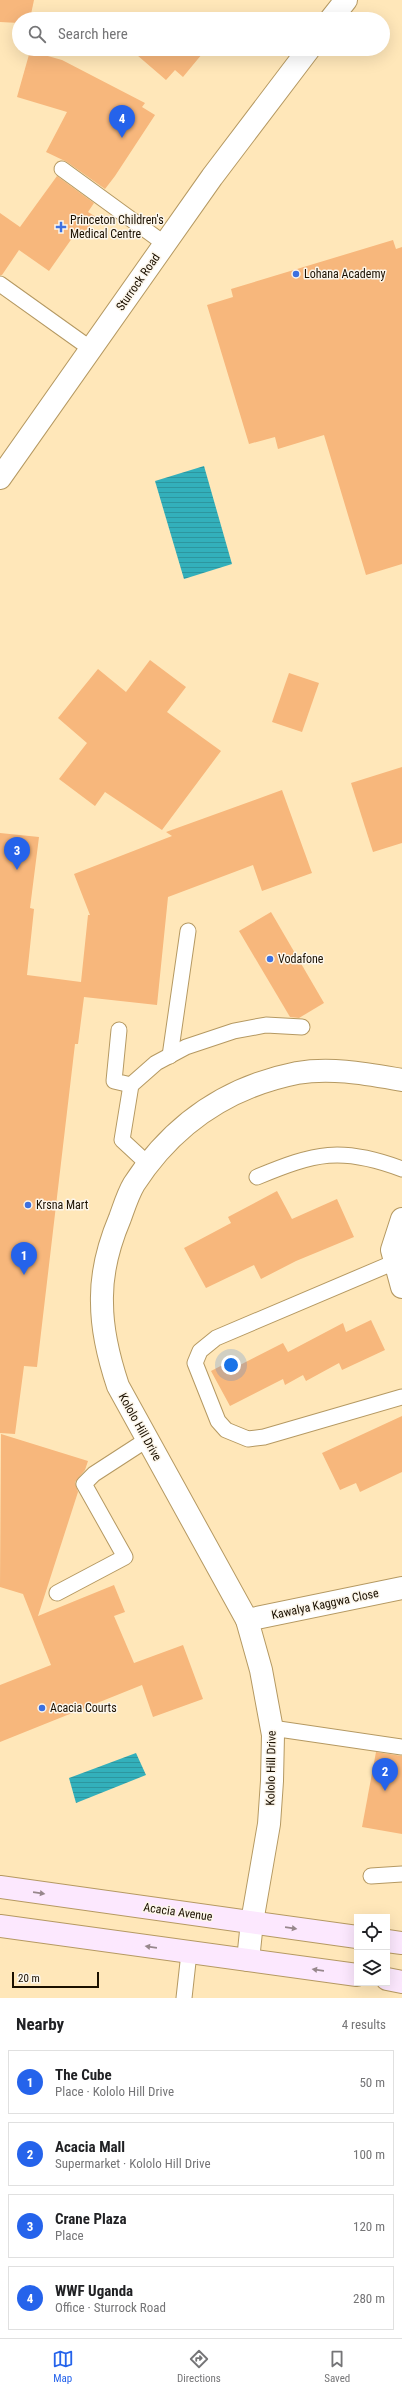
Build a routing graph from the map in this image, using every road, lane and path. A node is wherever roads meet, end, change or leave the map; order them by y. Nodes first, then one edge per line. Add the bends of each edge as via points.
1 (346, 0) edge
2 (337, 12) edge
3 (304, 56) edge
4 (62, 168) dead end
5 (165, 244) junction
6 (0, 284) edge
7 (91, 349) junction
8 (0, 478) edge
9 (188, 931) dead end
10 (302, 1027) dead end
11 (119, 1030) dead end
12 (170, 1056) junction
13 (402, 1080) edge
14 (131, 1085) junction
15 (149, 1165) junction
16 (402, 1169) edge
17 (257, 1177) dead end
18 (402, 1219) edge
19 (395, 1262) junction
20 (402, 1287) edge
21 (402, 1397) edge
22 (148, 1439) junction
23 (402, 1588) edge
24 (57, 1593) dead end
25 (247, 1620) junction
26 (272, 1728) junction
27 (402, 1747) edge
28 (402, 1874) edge
29 (371, 1876) dead end
30 (0, 1887) edge
31 (252, 1922) junction
32 (0, 1926) edge
33 (354, 1937) edge
34 (390, 1941) edge
35 (402, 1943) edge
36 (189, 1953) junction
37 (248, 1960) junction
38 (354, 1975) edge
39 (390, 1980) edge
40 (402, 1982) edge
41 (184, 1998) edge

1 - 2 street
3 - 5 street, Sturrock Road
4 - 5 lane
5 - 7 street, Sturrock Road
6 - 7 lane
7 - 8 street, Sturrock Road
9 - 12 lane
10 - 12 lane via 266,1025 234,1030 186,1046
11 - 14 lane via 114,1081
12 - 14 lane via 156,1063
13 - 15 street, Kololo Hill Drive via 347,1071 298,1073 256,1084 209,1106 172,1135
14 - 15 lane via 122,1140
15 - 22 street, Kololo Hill Drive via 133,1185 108,1246 102,1302 107,1350 118,1386
16 - 17 lane via 380,1160 340,1153 290,1163
18 - 19 street via 392,1250
19 - 20 street
19 - 21 lane via 216,1338 200,1351 195,1363 218,1421 226,1430 248,1439 264,1437
22 - 24 lane via 94,1474 84,1484 125,1557
22 - 25 street, Kololo Hill Drive
23 - 25 street, Kawalya Kaggwa Close
25 - 26 street, Kololo Hill Drive via 261,1670
26 - 27 lane
26 - 31 street, Kololo Hill Drive via 269,1824
28 - 29 lane
30 -> 31 main road, Acacia Avenue
31 -> 33 main road, Acacia Avenue
31 - 37 street, Kololo Hill Drive
36 -> 32 main road
34 - 35 main road
36 - 37 main road
36 - 41 lane
38 -> 37 main road
39 - 40 main road

